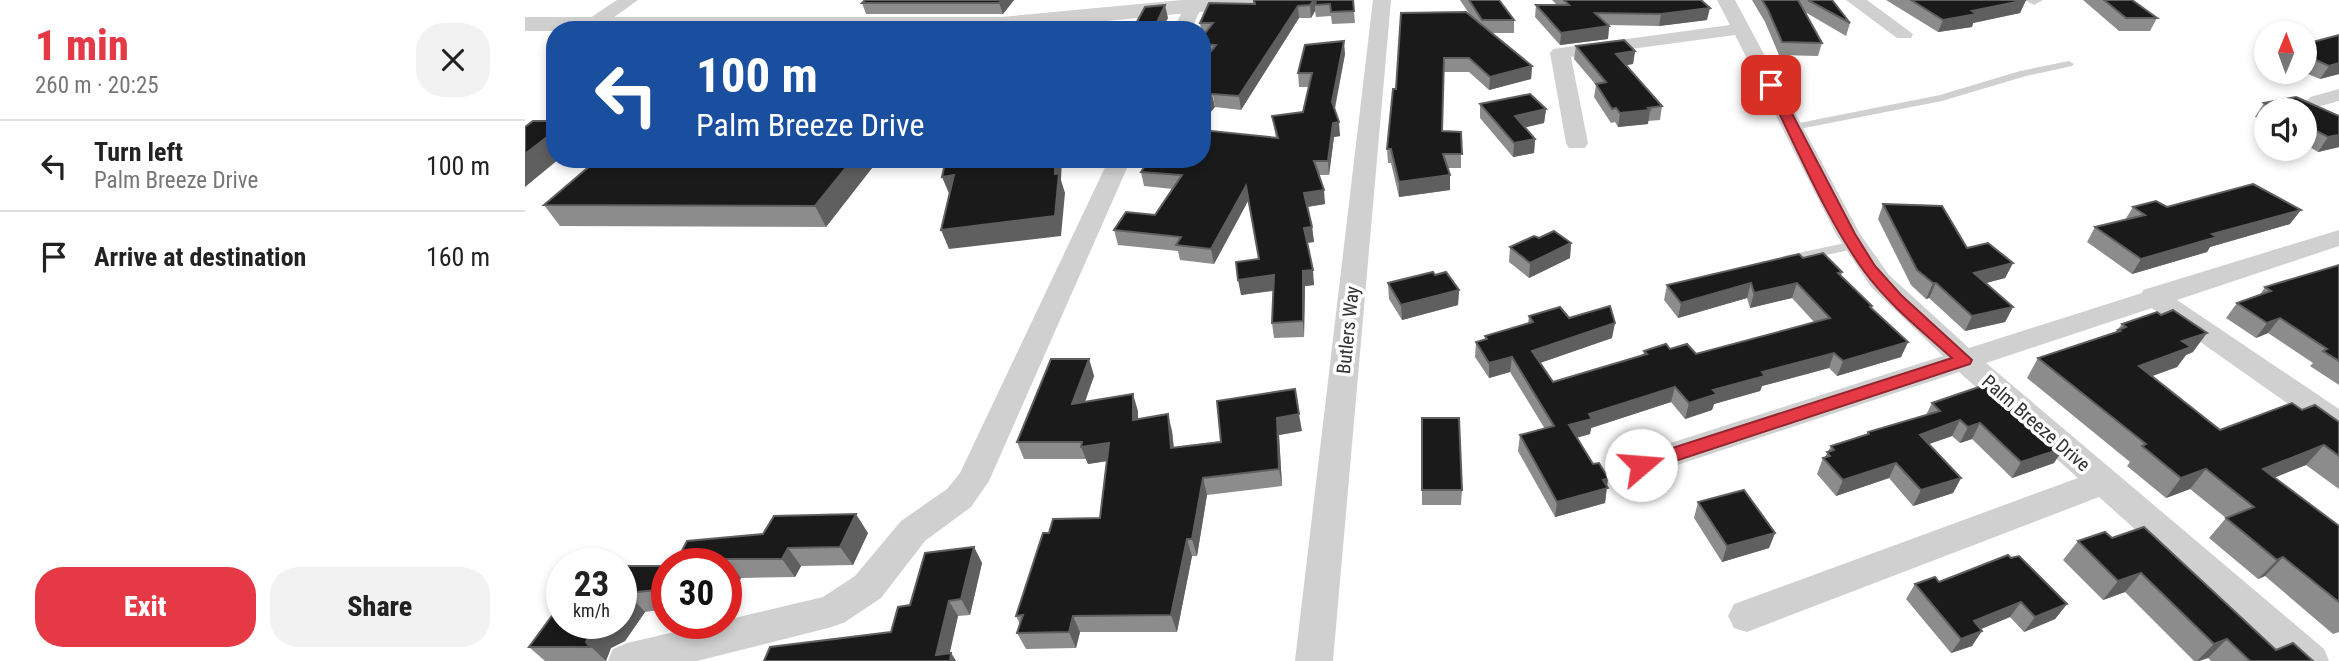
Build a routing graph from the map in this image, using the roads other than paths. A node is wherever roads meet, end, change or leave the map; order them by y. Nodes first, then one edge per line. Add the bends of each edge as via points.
1 (629, 0) edge
2 (1251, 0) edge
3 (1382, 0) edge
4 (1725, 0) edge
5 (1856, 0) edge
6 (1204, 3) edge
7 (598, 21) edge
8 (1030, 21) edge
9 (1189, 21) edge
10 (525, 24) edge
11 (546, 24) edge
12 (1741, 29) junction
13 (1904, 34) dead end
14 (2069, 64) dead end
15 (2339, 95) edge
16 (2317, 101) dead end
17 (1794, 127) junction
18 (1577, 143) dead end
19 (1116, 168) edge
20 (2334, 244) edge
21 (1855, 245) junction
22 (1765, 265) edge
23 (2153, 296) junction
24 (1964, 360) junction
25 (2339, 424) edge
26 (1641, 465) dead end
27 (2104, 482) junction
28 (1747, 616) dead end
29 (627, 661) edge
30 (1314, 661) edge
31 (2311, 661) edge

1 - 7 street
2 - 6 street
3 - 30 street, Butlers Way
4 - 12 street, Palm Breeze Drive
5 - 13 street
6 - 8 street
6 - 9 street
10 - 11 street
12 - 17 street, Palm Breeze Drive
12 - 18 street via 1560,53
14 - 17 lane via 1942,98
15 - 16 street
17 - 21 street, Palm Breeze Drive
19 - 29 street via 965,492 919,525 868,587 832,611
20 - 23 street
21 - 22 lane
21 - 24 street, Palm Breeze Drive via 1896,298
23 - 24 street
23 - 25 street
24 - 26 street
24 - 27 street, Palm Breeze Drive
27 - 28 street
27 - 31 street, Palm Breeze Drive

